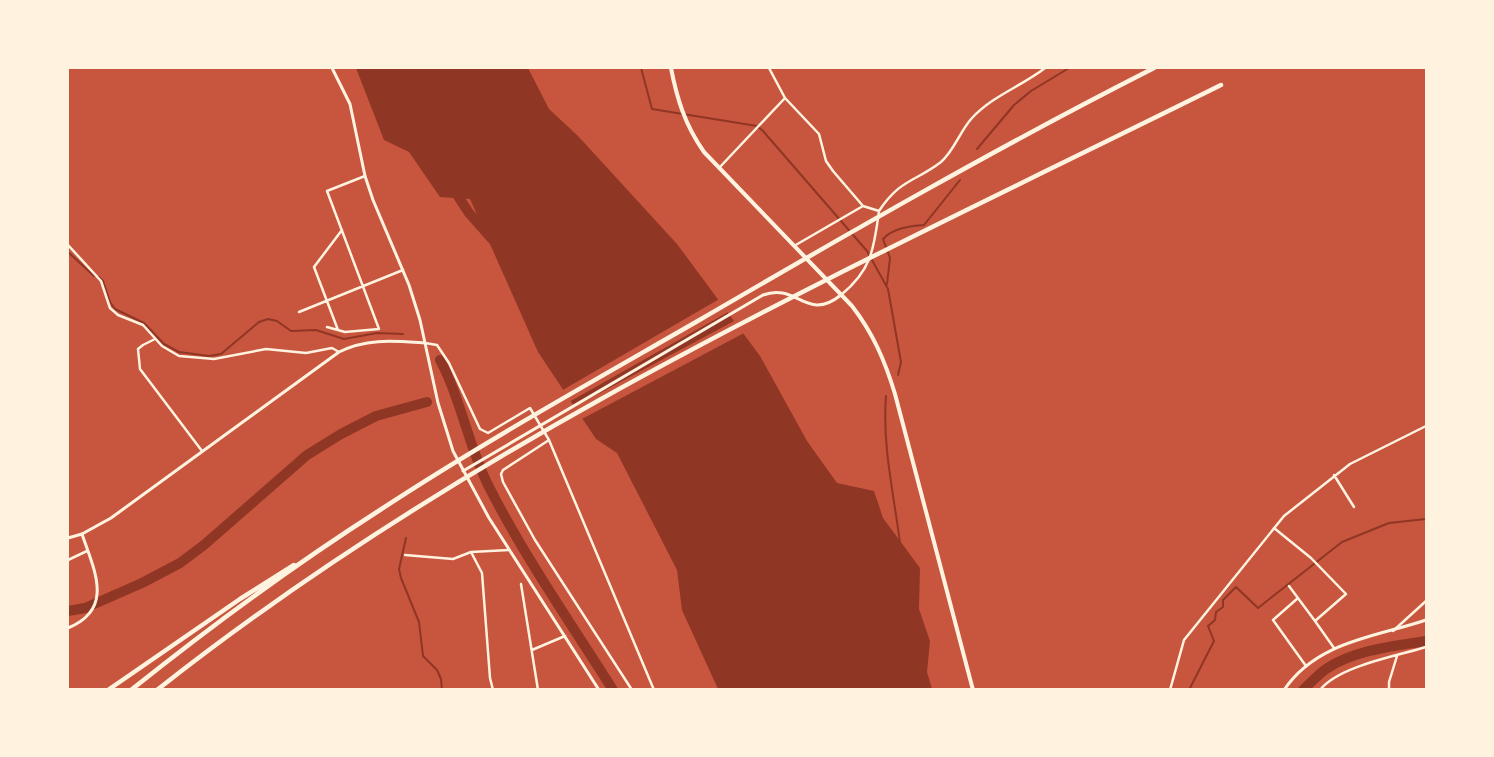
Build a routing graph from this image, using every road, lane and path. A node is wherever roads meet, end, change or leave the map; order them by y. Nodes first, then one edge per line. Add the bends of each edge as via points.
1 (332, 68) edge
2 (670, 68) edge
3 (769, 68) edge
4 (1045, 68) edge
5 (1154, 68) edge
6 (1221, 85) dead end
7 (785, 98) junction
8 (719, 168) junction
9 (366, 176) junction
10 (863, 206) junction
11 (879, 211) junction
12 (342, 230) junction
13 (68, 245) edge
14 (794, 246) junction
15 (403, 270) junction
16 (363, 287) junction
17 (841, 295) junction
18 (327, 301) junction
19 (300, 312) dead end
20 (327, 327) dead end
21 (338, 330) junction
22 (155, 339) junction
23 (424, 343) junction
24 (339, 352) junction
25 (540, 426) junction
26 (1426, 426) edge
27 (549, 440) junction
28 (202, 451) junction
29 (463, 471) junction
30 (1334, 475) junction
31 (1354, 507) dead end
32 (1274, 528) junction
33 (82, 534) junction
34 (68, 538) edge
35 (332, 541) junction
36 (509, 550) junction
37 (87, 551) junction
38 (471, 552) junction
39 (405, 555) dead end
40 (68, 560) edge
41 (521, 584) dead end
42 (1289, 586) dead end
43 (1298, 598) junction
44 (1426, 601) edge
45 (1426, 620) edge
46 (1315, 621) junction
47 (68, 628) edge
48 (1393, 631) junction
49 (565, 636) junction
50 (1426, 647) edge
51 (1334, 648) junction
52 (532, 650) junction
53 (1397, 656) junction
54 (1306, 666) junction
55 (108, 690) edge
56 (131, 690) edge
57 (157, 690) edge
58 (493, 690) edge
59 (538, 690) edge
60 (599, 690) edge
61 (632, 690) edge
62 (654, 690) edge
63 (973, 690) edge
64 (1170, 690) edge
65 (1284, 690) edge
66 (1320, 690) edge
67 (1389, 690) edge

1 - 9 main road via 350,104
2 - 8 highway via 675,93 689,130
3 - 7 street
4 - 11 street via 989,103 959,134 942,161 901,185
5 - 35 highway via 834,242 556,402
6 - 57 highway via 760,314 628,384 492,462 375,535 244,624
7 - 8 street
7 - 10 street via 815,128 826,161
8 - 14 highway
9 - 12 street via 327,192
9 - 15 main road
10 - 11 street
10 - 14 street
11 - 17 street via 869,263
12 - 16 street
12 - 18 street via 314,267
13 - 22 street via 101,281 110,308 143,325
14 - 17 highway
15 - 16 street
15 - 23 main road via 420,320
16 - 18 street
16 - 21 street via 379,329
17 - 25 main road via 830,304 817,306 783,292 763,295
17 - 63 highway via 862,319 883,356
18 - 19 street
18 - 21 street
20 - 21 street
22 - 24 street via 179,356 205,359 258,349 306,353 332,348
22 - 28 street via 138,349 140,369
23 - 24 main road via 370,341
23 - 25 street via 437,345 449,362 480,429 488,433 530,408
23 - 29 main road via 452,451
24 - 28 main road
25 - 27 street
25 - 29 main road
26 - 30 street via 1369,453
27 - 61 street via 503,470 503,482 535,540
27 - 62 street
28 - 33 main road via 111,518
29 - 36 main road
30 - 31 street
30 - 32 street via 1301,500
32 - 46 street via 1311,558 1346,594
32 - 64 street via 1184,640
33 - 34 main road
33 - 37 main road
35 - 55 highway via 240,599
35 - 56 highway
36 - 38 street
36 - 49 main road
37 - 40 street
37 - 47 main road via 97,578 94,607
38 - 39 street via 453,559
38 - 58 street via 482,573
41 - 52 street
42 - 43 street
43 - 46 street
43 - 54 street via 1273,620
44 - 48 street
45 - 48 main road
46 - 51 street
48 - 51 main road
49 - 52 street
49 - 60 main road
50 - 53 street
51 - 54 main road
52 - 59 street
53 - 66 street via 1353,669 1334,678
53 - 67 street
54 - 65 main road

